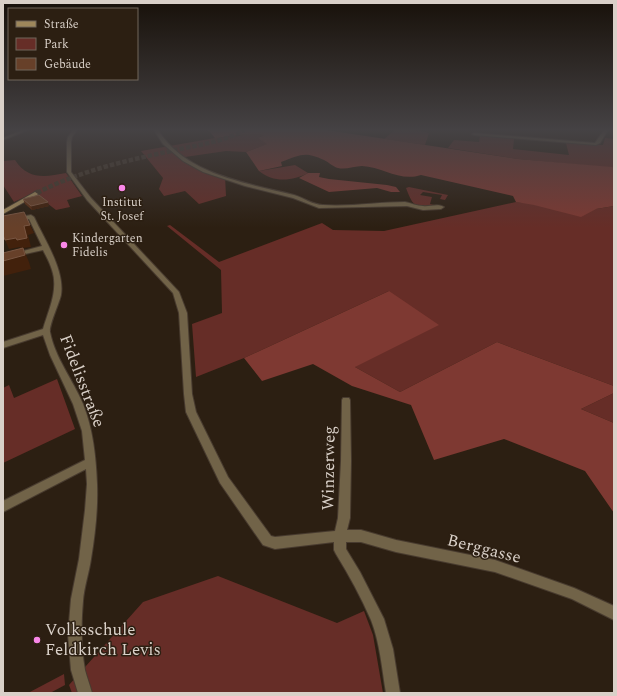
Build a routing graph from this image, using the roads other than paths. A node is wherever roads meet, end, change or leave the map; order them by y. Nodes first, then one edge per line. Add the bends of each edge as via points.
1 (70, 162) edge
2 (190, 162) edge
3 (35, 194) tunnel mouth
4 (442, 207) dead end
5 (3, 212) edge
6 (3, 222) edge
7 (46, 247) junction
8 (3, 261) edge
9 (46, 331) junction
10 (3, 345) edge
11 (346, 400) dead end
12 (90, 462) junction
13 (3, 507) edge
14 (340, 536) junction
15 (614, 613) edge
16 (86, 693) edge
17 (393, 693) edge

1 - 14 street, Berggasse via 70,172 90,199 172,288 180,301 190,407 227,485 267,541 275,543
2 - 4 street via 205,171 247,185 295,196 321,207 407,204 423,208
3 - 5 main road
6 - 7 street, Fidelisstraße via 31,217
7 - 8 street via 14,255
7 - 9 street, Fidelisstraße via 58,280 57,295
9 - 10 street
9 - 12 street, Fidelisstraße via 54,355 83,418
11 - 14 street, Winzerweg via 344,518
12 - 13 street
12 - 16 street, Fidelisstraße via 91,510 77,599 75,635 78,670
14 - 15 street, Berggasse via 361,536 396,546 495,566 574,594
14 - 17 street via 340,550 377,619 386,649

